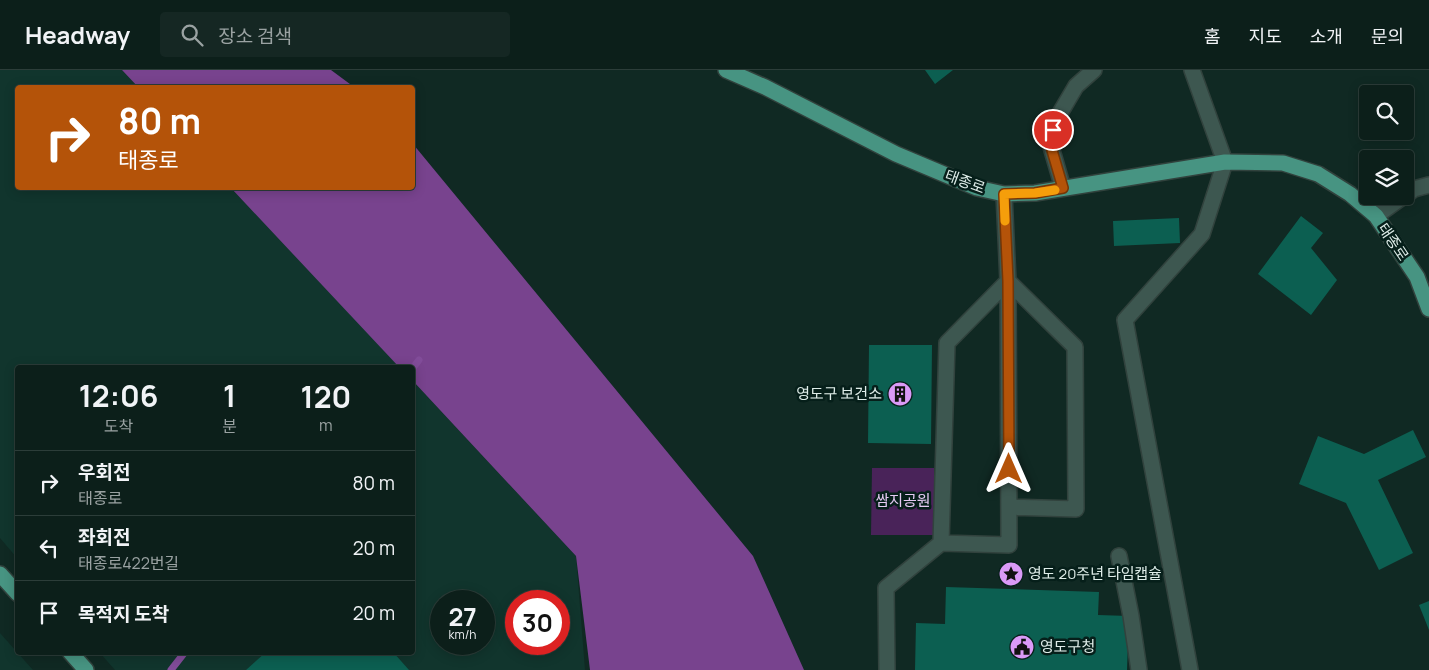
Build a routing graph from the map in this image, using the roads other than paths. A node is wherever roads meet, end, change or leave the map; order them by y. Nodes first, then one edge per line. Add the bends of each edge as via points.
1 (726, 70) edge
2 (1094, 70) edge
3 (1192, 70) edge
4 (1225, 162) junction
5 (1429, 185) edge
6 (1063, 188) junction
7 (1414, 189) edge
8 (1004, 194) junction
9 (1392, 205) edge
10 (1376, 216) junction
11 (1008, 281) junction
12 (1429, 309) edge
13 (1010, 507) junction
14 (940, 543) junction
15 (1119, 556) dead end
16 (0, 574) edge
17 (15, 591) edge
18 (73, 655) edge
19 (86, 670) edge
20 (887, 670) edge
21 (1139, 670) edge
22 (1190, 670) edge

1 - 8 main road, 태종로 via 765,86 896,154 977,188
2 - 6 street via 1076,86 1056,120 1049,140
3 - 4 street
4 - 6 main road, 태종로
4 - 10 main road, 태종로 via 1283,163 1318,174 1350,194
4 - 22 street via 1202,234 1125,320
5 - 7 street
6 - 8 main road, 태종로
8 - 11 street
9 - 10 street
10 - 12 main road, 태종로 via 1417,278
11 - 13 street
11 - 13 street via 1075,347 1076,509
11 - 14 street via 947,343
13 - 14 street via 1009,545
14 - 20 street via 886,588
15 - 21 street
16 - 17 main road
18 - 19 main road

